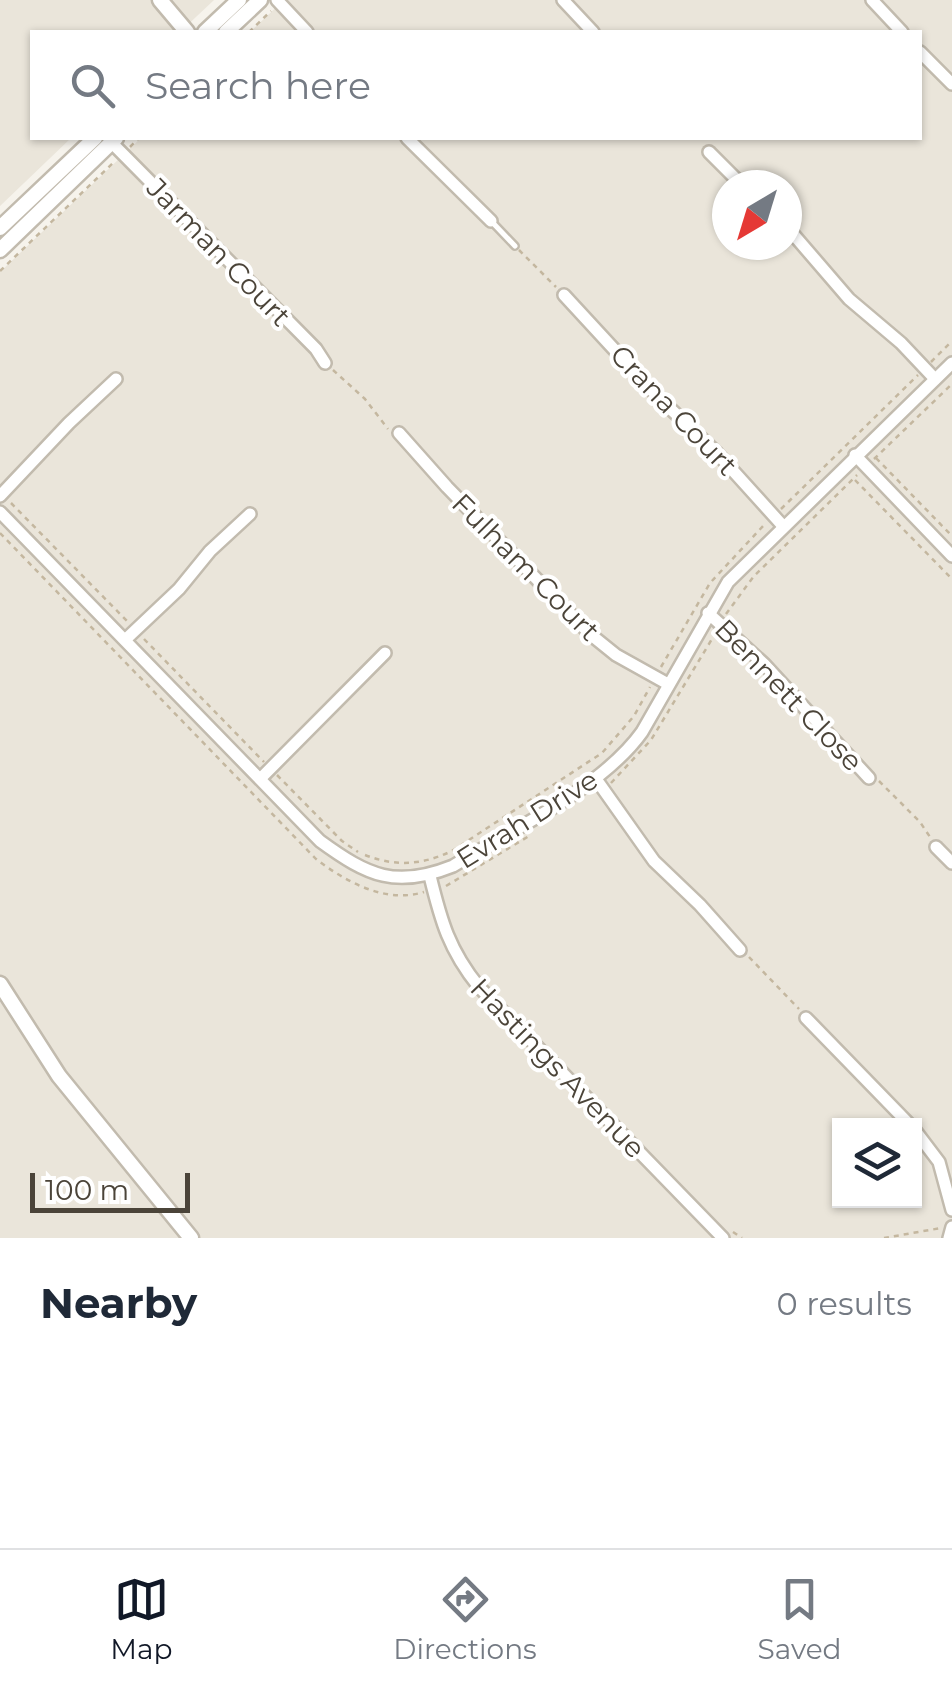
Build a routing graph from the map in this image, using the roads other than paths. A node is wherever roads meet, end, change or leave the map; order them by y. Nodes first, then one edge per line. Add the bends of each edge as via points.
1 (160, 0) edge
2 (563, 0) edge
3 (872, 0) edge
4 (248, 2) edge
5 (279, 2) edge
6 (185, 30) edge
7 (208, 30) edge
8 (227, 30) edge
9 (305, 30) edge
10 (591, 30) edge
11 (900, 30) edge
12 (922, 54) edge
13 (952, 84) edge
14 (93, 140) edge
15 (409, 140) edge
16 (116, 145) edge
17 (709, 152) dead end
18 (727, 170) edge
19 (491, 221) joint
20 (0, 228) edge
21 (802, 244) edge
22 (515, 246) road end
23 (0, 250) edge
24 (564, 296) road end
25 (326, 363) road end
26 (952, 363) edge
27 (116, 379) dead end
28 (934, 379) junction
29 (399, 433) road end
30 (855, 455) junction
31 (1, 495) edge
32 (0, 512) edge
33 (250, 514) dead end
34 (783, 526) junction
35 (952, 556) edge
36 (708, 613) junction
37 (125, 640) junction
38 (385, 653) dead end
39 (668, 684) junction
40 (265, 773) junction
41 (869, 778) road end
42 (599, 784) junction
43 (936, 847) road end
44 (952, 863) edge
45 (430, 876) junction
46 (740, 950) road end
47 (0, 984) edge
48 (806, 1018) road end
49 (904, 1118) edge
50 (922, 1136) edge
51 (952, 1210) edge
52 (952, 1229) edge
53 (191, 1238) edge
54 (723, 1238) edge
55 (948, 1238) edge

1 - 6 street
2 - 10 street
3 - 11 street
4 - 7 street
4 - 8 street
5 - 9 street
12 - 13 street
14 - 20 street
15 - 19 street
16 - 23 street
16 - 25 street, Jarman Court
17 - 18 street
19 - 22 lane
21 - 28 street
24 - 34 street, Crana Court
26 - 28 street, Evrah Drive
27 - 31 street
28 - 30 street, Evrah Drive
29 - 39 street, Fulham Court via 590,634
30 - 34 street, Evrah Drive
30 - 35 street
32 - 37 street, Evrah Drive
33 - 37 street
34 - 36 street, Evrah Drive via 728,582
36 - 39 street, Evrah Drive
36 - 41 street, Bennett Close
37 - 40 street, Evrah Drive
38 - 40 street
39 - 42 street, Evrah Drive via 636,741
40 - 45 street, Evrah Drive via 320,842 353,866 394,880
42 - 45 street, Evrah Drive
42 - 46 street via 654,861
43 - 44 street
45 - 54 street, Hastings Avenue via 456,959 478,988
47 - 53 street via 59,1076
48 - 49 street
50 - 51 street via 939,1162
52 - 55 street

